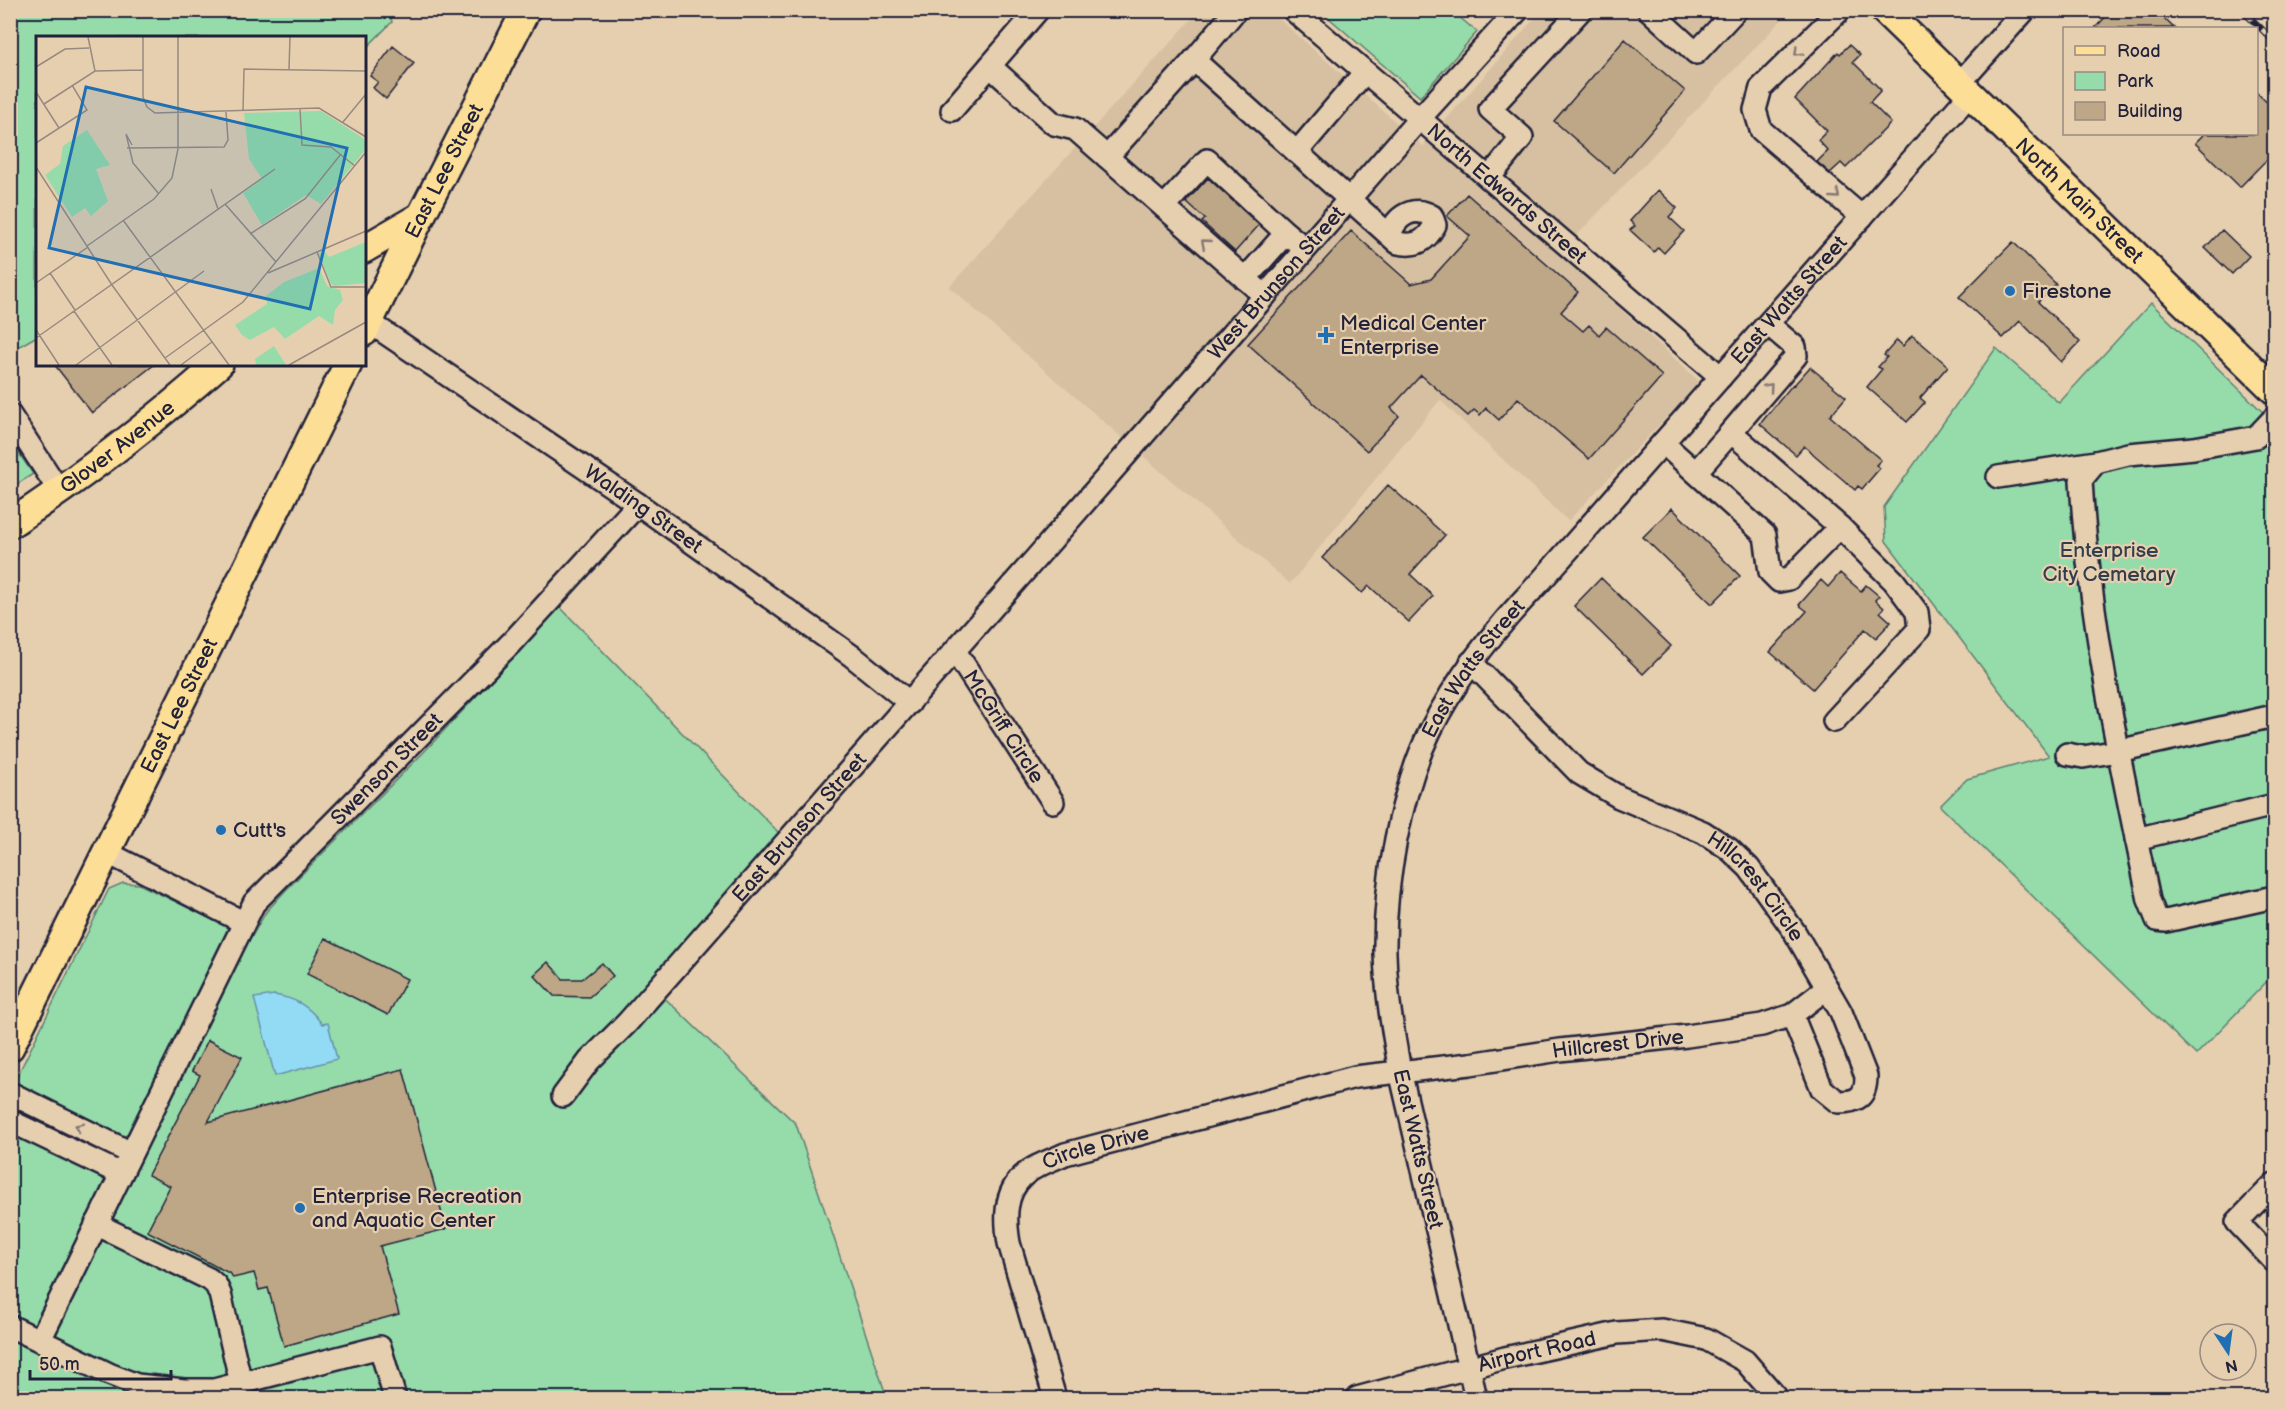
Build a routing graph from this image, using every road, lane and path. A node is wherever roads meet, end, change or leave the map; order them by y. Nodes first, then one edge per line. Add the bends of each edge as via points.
1 (526, 10) edge
2 (1038, 10) edge
3 (1236, 10) edge
4 (1293, 10) edge
5 (1518, 10) edge
6 (1581, 10) edge
7 (1649, 10) edge
8 (1736, 10) edge
9 (1840, 10) edge
10 (1884, 10) edge
11 (2025, 10) edge
12 (1194, 60) junction
13 (990, 66) junction
14 (1365, 72) junction
15 (1965, 89) junction
16 (952, 110) dead end
17 (1420, 118) junction
18 (1297, 152) junction
19 (1107, 157) junction
20 (1489, 178) junction
21 (1349, 200) junction
22 (1164, 207) junction
23 (421, 216) junction
24 (1862, 218) junction
25 (1286, 233) junction
26 (1390, 235) dead end
27 (366, 248) edge
28 (1305, 249) junction
29 (1245, 279) junction
30 (1265, 296) junction
31 (1768, 324) junction
32 (367, 327) edge
33 (217, 366) edge
34 (347, 366) edge
35 (1721, 377) junction
36 (2274, 390) edge
37 (10, 415) edge
38 (2274, 418) edge
39 (1731, 432) junction
40 (1663, 443) junction
41 (2096, 462) junction
42 (1696, 472) junction
43 (1998, 477) dead end
44 (60, 492) junction
45 (638, 504) junction
46 (10, 524) edge
47 (1840, 527) junction
48 (1037, 557) joint
49 (955, 651) junction
50 (1472, 662) junction
51 (910, 703) junction
52 (2274, 716) edge
53 (1834, 721) dead end
54 (2118, 750) junction
55 (2067, 754) dead end
56 (1053, 802) dead end
57 (2274, 805) edge
58 (2136, 838) junction
59 (106, 852) junction
60 (2274, 897) edge
61 (243, 922) junction
62 (1827, 988) junction
63 (1792, 1015) junction
64 (10, 1047) edge
65 (1400, 1071) junction
66 (10, 1093) edge
67 (563, 1096) dead end
68 (10, 1121) edge
69 (131, 1153) junction
70 (121, 1174) junction
71 (2274, 1184) edge
72 (96, 1224) junction
73 (2274, 1261) edge
74 (10, 1326) edge
75 (40, 1341) junction
76 (1468, 1368) junction
77 (241, 1383) junction
78 (215, 1394) edge
79 (395, 1398) edge
80 (1055, 1398) edge
81 (1357, 1398) edge
82 (1476, 1398) edge
83 (1777, 1398) edge

1 - 23 main road, East Lee Street
2 - 13 street
3 - 12 street
4 - 14 street, North Edwards Street
5 - 17 street, West Brunson Street
6 - 20 street via 1490,109 1522,137
7 - 8 street via 1696,53
9 -> 24 street via 1761,88 1755,110 1761,130
10 - 15 main road, North Main Street
11 - 15 street, East Watts Street
12 - 18 street
12 - 19 street
13 - 16 street
13 - 19 street via 1054,124 1075,129
14 - 17 street, North Edwards Street
14 - 18 street
15 - 24 street, East Watts Street
15 - 36 main road, North Main Street
17 - 20 street, North Edwards Street
17 - 21 street, West Brunson Street
18 - 21 street
19 - 22 street
20 - 35 street, North Edwards Street
21 - 26 street
21 - 28 street, West Brunson Street
22 - 25 street via 1207,160
29 -> 22 street
23 - 27 main road
23 - 32 main road, East Lee Street
24 - 31 street, East Watts Street
25 - 28 street
25 - 29 street
28 - 30 street, West Brunson Street
29 - 30 street
30 - 48 street, West Brunson Street
31 - 35 street, East Watts Street
39 -> 31 street via 1796,356 1795,347
32 - 45 street, Walding Street
33 - 44 main road, Glover Avenue
34 - 59 main road, East Lee Street
35 - 40 street, East Watts Street
37 - 44 street
38 - 41 street via 2256,437
39 - 42 street
39 - 47 street
40 - 42 street
40 - 50 street, East Watts Street via 1509,614
41 - 43 street
41 - 54 street via 2081,480 2085,546
42 - 47 street via 1765,535 1770,572 1779,581 1789,579
44 - 46 main road, Glover Avenue
45 - 51 street, Walding Street via 852,656
45 - 61 street, Swenson Street via 511,643 254,903
47 - 53 street via 1894,581 1917,612 1918,629
48 - 49 street, East Brunson Street
49 - 51 street, East Brunson Street
49 - 56 street, McGriff Circle
50 - 62 street, Hillcrest Circle via 1580,773 1618,797 1703,832 1729,849 1773,899
50 - 65 street, East Watts Street via 1430,733 1401,819 1387,908 1385,953
51 - 67 street, East Brunson Street via 589,1061
52 - 54 street
54 - 55 street via 2083,757
54 - 58 street
57 - 58 street
58 - 60 street via 2157,920
59 - 61 street
59 - 64 main road, East Lee Street
61 - 69 street, Swenson Street
62 - 63 street, Hillcrest Drive
62 - 63 street, Hillcrest Circle via 1841,1012 1866,1076 1866,1087 1860,1097 1838,1102 1822,1089
63 - 65 street, Hillcrest Drive via 1727,1031
65 - 76 street, East Watts Street
65 - 80 street, Circle Drive via 1355,1077 1065,1154 1023,1175 1009,1195 1005,1219
69 -> 66 street
68 - 70 street
69 - 70 street, Swenson Street
70 - 72 street, Swenson Street
71 - 73 street via 2236,1222
72 - 75 street, Swenson Street
72 - 77 street via 209,1279 216,1286
74 - 75 street
75 - 78 street via 137,1385
76 - 81 street, Airport Road
76 - 82 street, East Watts Street
76 - 83 street, Airport Road via 1617,1333 1662,1329 1706,1339 1745,1361
77 - 78 street
77 - 79 street via 380,1347

